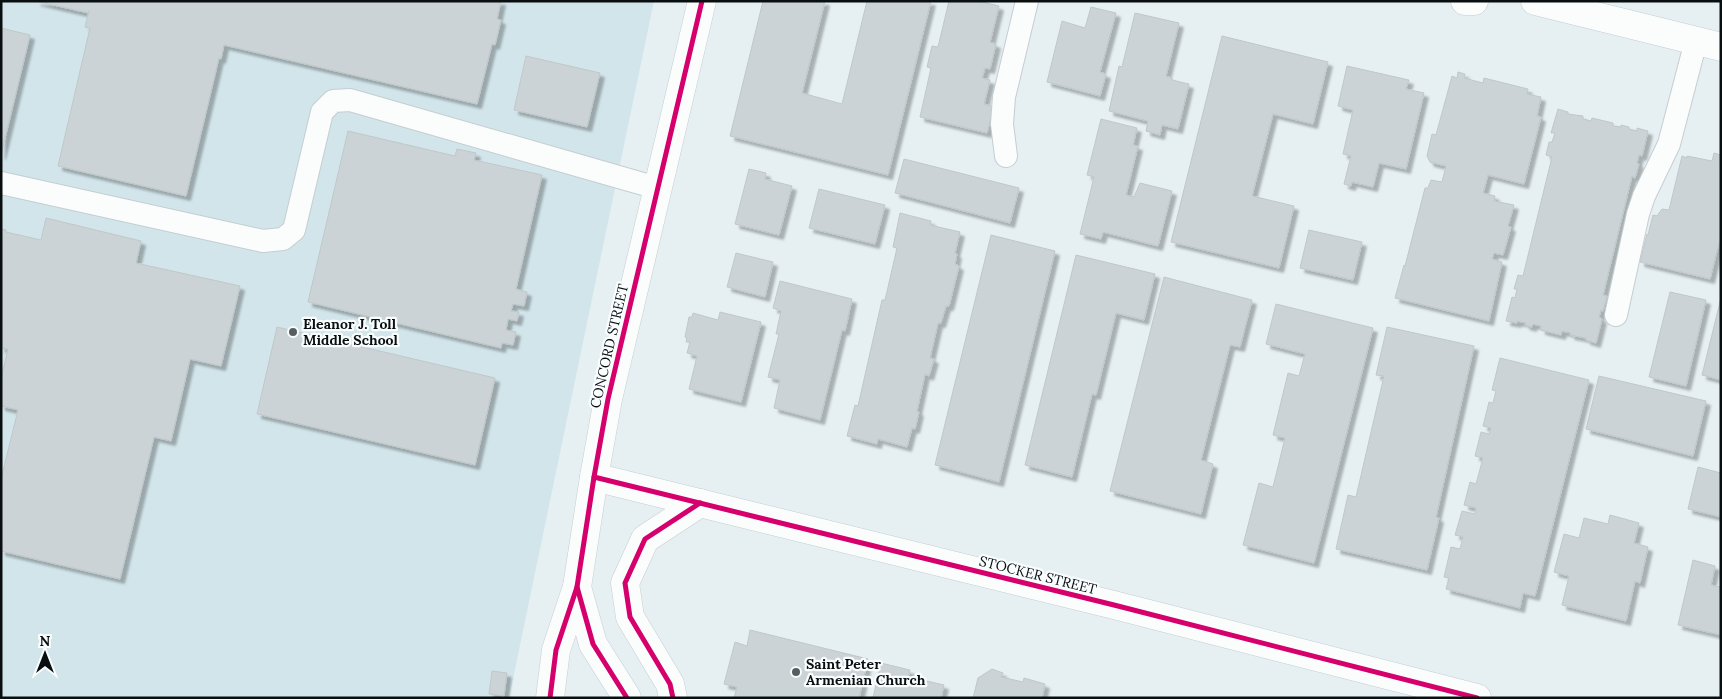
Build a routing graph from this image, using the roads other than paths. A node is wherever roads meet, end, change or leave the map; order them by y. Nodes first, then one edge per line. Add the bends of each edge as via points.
1 (702, 1) edge
2 (1027, 1) edge
3 (1465, 1) edge
4 (1474, 1) edge
5 (1535, 1) edge
6 (1708, 44) edge
7 (1006, 156) dead end
8 (1, 183) edge
9 (657, 188) junction
10 (1616, 315) dead end
11 (594, 478) junction
12 (700, 503) junction
13 (577, 587) junction
14 (550, 698) edge
15 (627, 698) edge
16 (673, 698) edge
17 (1477, 698) edge

1 - 9 street, CONCORD STREET
2 - 7 lane via 1004,98 1002,124
3 - 4 street
5 - 6 street
6 - 10 lane via 1669,144 1644,196
8 - 9 lane via 262,241 283,239 294,230 322,112 333,101 350,100
9 - 11 street, CONCORD STREET via 608,399
11 - 12 street, STOCKER STREET
11 - 13 street, CONCORD STREET
12 - 16 street via 646,539 625,583 630,616 670,684
12 - 17 street, STOCKER STREET
13 - 14 street, CONCORD STREET via 556,650
13 - 15 street via 593,644

